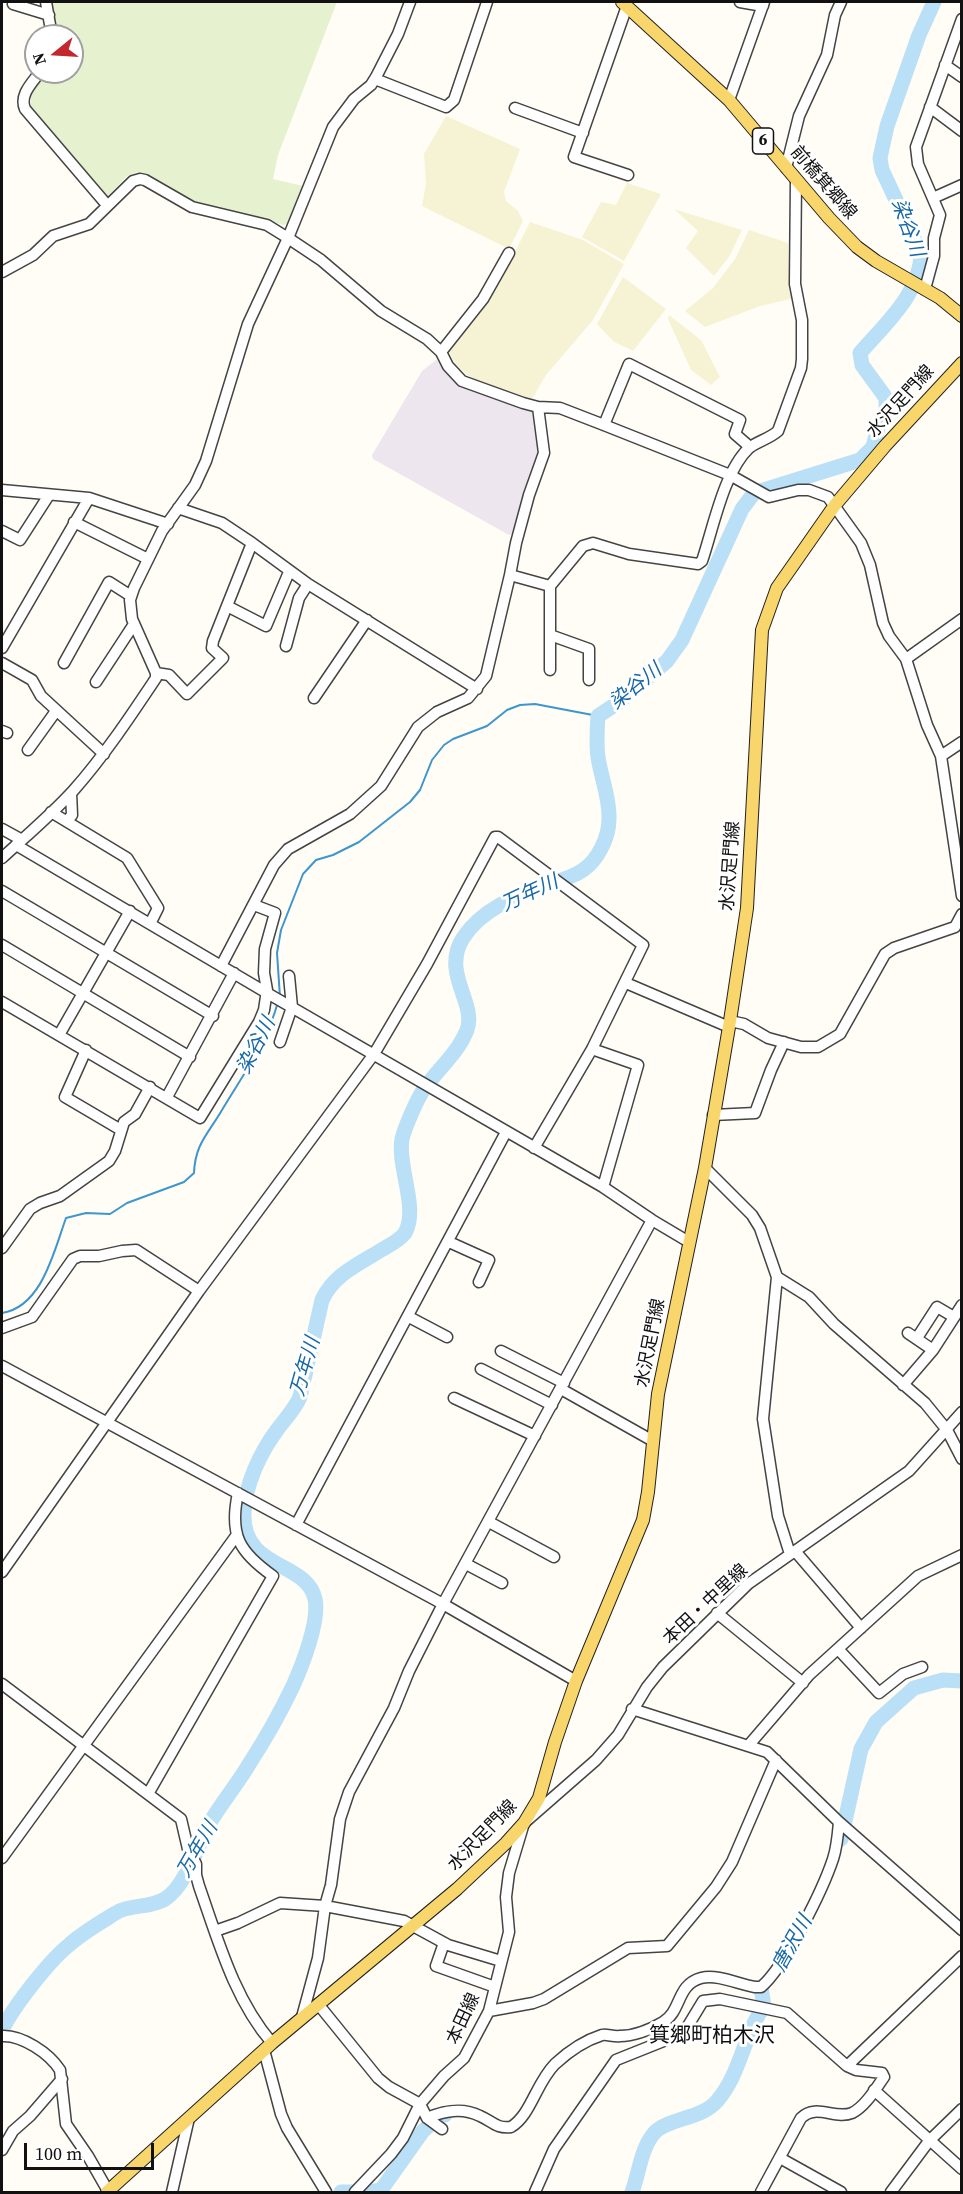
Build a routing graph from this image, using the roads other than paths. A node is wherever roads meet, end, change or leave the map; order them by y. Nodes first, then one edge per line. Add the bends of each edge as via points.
1 (14, 2) edge
2 (46, 2) edge
3 (410, 2) edge
4 (487, 2) edge
5 (740, 2) edge
6 (841, 2) edge
7 (624, 4) edge
8 (764, 4) edge
9 (49, 15) junction
10 (962, 20) edge
11 (50, 24) edge
12 (945, 65) junction
13 (962, 77) edge
14 (375, 79) junction
15 (32, 84) edge
16 (729, 100) junction
17 (930, 107) junction
18 (515, 108) dead end
19 (962, 131) edge
20 (583, 133) junction
21 (786, 168) junction
22 (628, 175) dead end
23 (796, 180) junction
24 (962, 185) edge
25 (933, 198) junction
26 (107, 205) junction
27 (288, 238) junction
28 (509, 253) dead end
29 (2, 272) edge
30 (923, 287) junction
31 (962, 316) edge
32 (441, 352) junction
33 (962, 363) edge
34 (538, 407) junction
35 (604, 425) junction
36 (750, 447) junction
37 (730, 475) junction
38 (2, 490) edge
39 (49, 495) junction
40 (89, 498) junction
41 (835, 505) junction
42 (178, 508) junction
43 (74, 522) junction
44 (168, 525) junction
45 (2, 531) edge
46 (252, 543) junction
47 (148, 559) junction
48 (289, 572) junction
49 (510, 575) junction
50 (308, 584) junction
51 (550, 586) junction
52 (131, 596) junction
53 (227, 606) junction
54 (962, 619) edge
55 (368, 620) junction
56 (134, 624) junction
57 (5, 634) edge
58 (550, 635) junction
59 (286, 646) dead end
60 (2, 648) edge
61 (906, 659) junction
62 (2, 663) edge
63 (64, 663) dead end
64 (550, 670) dead end
65 (156, 673) junction
66 (589, 680) dead end
67 (96, 682) dead end
68 (477, 689) junction
69 (314, 698) dead end
70 (56, 711) junction
71 (962, 742) edge
72 (28, 750) dead end
73 (104, 754) junction
74 (941, 756) junction
75 (71, 793) junction
76 (51, 812) junction
77 (67, 821) junction
78 (2, 829) edge
79 (19, 843) junction
80 (2, 858) edge
81 (2, 891) edge
82 (962, 896) edge
83 (254, 905) junction
84 (130, 911) junction
85 (962, 914) edge
86 (150, 924) junction
87 (2, 945) edge
88 (106, 953) junction
89 (221, 966) junction
90 (234, 973) junction
91 (289, 976) dead end
92 (626, 983) junction
93 (82, 992) junction
94 (270, 995) junction
95 (2, 1002) edge
96 (288, 1005) junction
97 (213, 1016) junction
98 (730, 1024) junction
99 (59, 1035) junction
100 (280, 1042) dead end
101 (784, 1042) junction
102 (592, 1049) junction
103 (86, 1050) junction
104 (374, 1054) junction
105 (190, 1057) junction
106 (150, 1087) junction
107 (167, 1097) junction
108 (713, 1115) junction
109 (121, 1130) junction
110 (506, 1132) junction
111 (534, 1148) junction
112 (705, 1168) junction
113 (603, 1187) junction
114 (652, 1221) junction
115 (449, 1242) junction
116 (689, 1242) junction
117 (2, 1248) edge
118 (777, 1277) junction
119 (479, 1282) dead end
120 (199, 1291) junction
121 (962, 1305) edge
122 (409, 1317) junction
123 (954, 1317) junction
124 (2, 1328) edge
125 (447, 1337) dead end
126 (933, 1350) junction
127 (501, 1351) dead end
128 (2, 1366) edge
129 (481, 1369) dead end
130 (903, 1385) junction
131 (562, 1386) junction
132 (454, 1398) dead end
133 (552, 1406) junction
134 (962, 1412) edge
135 (105, 1422) junction
136 (946, 1430) junction
137 (535, 1436) junction
138 (653, 1440) junction
139 (962, 1459) edge
140 (238, 1493) junction
141 (489, 1522) junction
142 (296, 1525) junction
143 (236, 1536) junction
144 (792, 1553) junction
145 (962, 1555) edge
146 (554, 1557) dead end
147 (466, 1564) junction
148 (2, 1572) edge
149 (502, 1583) dead end
150 (443, 1604) junction
151 (717, 1613) junction
152 (861, 1628) junction
153 (838, 1649) junction
154 (922, 1667) dead end
155 (576, 1681) junction
156 (803, 1683) junction
157 (2, 1684) edge
158 (632, 1709) junction
159 (83, 1746) junction
160 (748, 1746) junction
161 (776, 1760) junction
162 (148, 1794) junction
163 (524, 1823) junction
164 (841, 1823) junction
165 (2, 1858) edge
166 (325, 1906) junction
167 (415, 1925) junction
168 (962, 1930) edge
169 (215, 1931) junction
170 (444, 1943) junction
171 (962, 1956) edge
172 (501, 1961) junction
173 (495, 1987) junction
174 (318, 2004) junction
175 (489, 2011) junction
176 (302, 2017) junction
177 (2, 2036) edge
178 (268, 2047) junction
179 (847, 2066) junction
180 (62, 2079) junction
181 (874, 2090) junction
182 (420, 2104) junction
183 (962, 2109) edge
184 (189, 2118) junction
185 (428, 2118) junction
186 (442, 2128) dead end
187 (929, 2140) junction
188 (2, 2150) edge
189 (780, 2157) junction
190 (962, 2169) edge
191 (111, 2191) edge
192 (172, 2193) edge
193 (326, 2193) edge
194 (355, 2193) edge
195 (535, 2193) edge
196 (761, 2193) edge
197 (841, 2193) edge
198 (891, 2193) edge

1 - 9 street
2 - 9 street
3 - 14 street
4 - 14 street via 454,100 446,107
5 - 8 street
6 - 21 street via 827,55 799,116
7 - 16 main road, 前橋箕郷線 / 6
7 - 20 street
8 - 16 street
9 - 11 street
10 - 12 street
12 - 13 street
12 - 17 street
14 - 27 street via 333,127
15 - 26 street via 22,103 25,109
16 - 21 main road, 前橋箕郷線 / 6
17 - 19 street
17 - 25 street via 916,147 918,164
18 - 20 street
20 - 22 street via 574,157
21 - 23 main road, 前橋箕郷線 / 6
23 - 30 main road, 前橋箕郷線 / 6 via 856,247
23 - 36 street via 795,284 802,320 801,368 778,431
24 - 25 street
25 - 30 street via 940,215 934,256
26 - 27 street via 140,179 181,202 267,225
26 - 29 street via 89,224 53,236 33,255
27 - 32 street
27 - 42 street via 248,324 207,461
28 - 32 street via 483,298
30 - 31 main road, 前橋箕郷線 / 6
32 - 34 street via 462,381
33 - 41 main road, 水沢足門線
34 - 35 street via 560,408
34 - 49 street via 544,453 518,534
35 - 36 street via 629,364 740,420 735,434
35 - 37 street
36 - 37 street
37 - 41 street via 769,497 809,490 828,497
37 - 51 street via 698,564 629,554 593,543 583,546
38 - 39 street
39 - 40 street
39 - 45 street via 20,540
40 - 43 street
40 - 44 street
41 - 61 street via 861,543 883,623
41 - 98 main road, 水沢足門線 via 777,588 762,630 748,898
42 - 44 street
42 - 46 street via 222,524
43 - 47 street
43 - 57 street
44 - 47 street
46 - 48 street
46 - 53 street
47 - 52 street
48 - 50 street
48 - 53 street via 266,626
49 - 51 street
49 - 68 street via 486,676
50 - 55 street
50 - 59 street via 299,598
51 - 58 street
52 - 56 street
52 - 63 street via 109,582
53 - 65 street via 212,645 223,658 187,694 169,675
54 - 61 street
55 - 68 street
55 - 69 street
56 - 65 street
56 - 67 street
57 - 60 street
58 - 64 street
58 - 66 street via 589,649
61 - 74 street
62 - 70 street via 32,680 40,696
65 - 73 street
68 - 83 street via 418,727 381,786 350,814 281,855
70 - 72 street
70 - 73 street
71 - 74 street
73 - 75 street
74 - 82 street
75 - 76 street
75 - 77 street via 72,815
76 - 77 street
76 - 79 street
77 - 86 street via 127,858 158,908
78 - 79 street
79 - 80 street
79 - 84 street
81 - 88 street
83 - 89 street
83 - 94 street via 275,913 263,962
84 - 86 street
84 - 88 street
85 - 101 street via 955,927 885,954 840,1034 818,1047
86 - 89 street
87 - 93 street
88 - 93 street
88 - 97 street
89 - 90 street
90 - 94 street
90 - 97 street
91 - 96 street
92 - 98 street
92 - 102 street
92 - 104 street via 643,945 495,837
93 - 99 street
93 - 105 street
94 - 96 street
94 - 107 street via 259,1022 200,1118
95 - 99 street
96 - 100 street
96 - 104 street
97 - 105 street
98 - 101 street via 744,1024
98 - 108 main road, 水沢足門線
99 - 103 street
101 - 108 street via 755,1113
102 - 111 street
102 - 113 street via 638,1065
103 - 106 street
103 - 109 street via 65,1097
104 - 110 street
104 - 120 street
105 - 107 street
106 - 107 street
106 - 109 street
108 - 112 main road, 水沢足門線
109 - 117 street via 109,1161 60,1196 30,1209
110 - 111 street
110 - 115 street
111 - 113 street
112 - 116 main road, 水沢足門線
112 - 118 street via 752,1215
113 - 114 street
114 - 116 street
114 - 131 street
115 - 119 street via 489,1260
115 - 122 street
116 - 138 main road, 水沢足門線 via 658,1394
118 - 130 street via 809,1298
118 - 144 street via 763,1419 778,1516
120 - 124 street via 136,1250 80,1256 73,1259 32,1317
120 - 135 street
121 - 123 street
122 - 125 street
122 - 142 street
123 - 126 street
123 - 126 street via 937,1307 913,1336
126 - 130 street
127 - 131 street
128 - 135 street
129 - 133 street
130 - 136 street via 925,1403
131 - 133 street
131 - 138 street
132 - 137 street
133 - 137 street
134 - 136 street, 本田・中里線
135 - 140 street
135 - 148 street
136 - 139 street
136 - 144 street, 本田・中里線 via 904,1475
137 - 141 street
138 - 155 main road, 水沢足門線 via 643,1520
140 - 142 street
140 - 143 street via 233,1524
141 - 146 street
141 - 147 street
142 - 150 street
143 - 159 street
143 - 162 street via 248,1556 273,1576
144 - 151 street, 本田・中里線 via 748,1584
144 - 152 street
145 - 152 street via 918,1576
147 - 149 street
147 - 150 street
150 - 155 street
150 - 166 street via 344,1804
151 - 156 street
151 - 158 street, 本田・中里線 via 663,1667
152 - 153 street
153 - 154 street via 879,1693 903,1674
153 - 156 street
155 - 163 main road, 水沢足門線 via 539,1798
156 - 160 street
157 - 159 street
158 - 160 street
158 - 163 street, 本田・中里線 via 618,1735 596,1760
159 - 162 street
159 - 165 street
160 - 161 street via 767,1752
161 - 164 street
161 - 175 street via 732,1862 667,1946 628,1947 544,1999
162 - 169 street via 181,1819
163 - 167 main road, 水沢足門線
163 - 172 street, 本田線 via 508,1880 509,1932
164 - 168 street
164 - 185 street via 828,1872 778,1971 762,1987 711,1976 699,1978 681,1992 674,2012 663,2022 639,2033 603,2035 577,2045 546,2074 523,2117 511,2127 497,2127 479,2115 455,2110
166 - 167 street
166 - 169 street via 280,1903
166 - 176 street via 318,1958
167 - 170 street
167 - 174 main road, 水沢足門線
169 - 178 street via 233,1980
170 - 172 street
170 - 173 street via 436,1966
171 - 179 street
172 - 173 street, 本田線
173 - 175 street, 本田線
174 - 176 main road, 水沢足門線
174 - 182 street via 378,2078
175 - 182 street, 本田線 via 464,2058
176 - 178 main road, 水沢足門線
177 - 180 street via 19,2038 43,2053 56,2063
178 - 184 main road, 水沢足門線
178 - 193 street via 281,2114
179 - 181 street via 882,2073 884,2077
179 - 195 street via 787,2013 720,1999 703,2001 686,2029 676,2037 616,2060 554,2149
180 - 188 street via 13,2131
180 - 191 street via 66,2124
181 - 187 street
181 - 189 street via 851,2113 806,2114
182 - 185 street
182 - 194 street, 本田線 via 403,2138
183 - 187 street
184 - 191 main road, 水沢足門線
184 - 192 street
185 - 186 street
187 - 190 street
187 - 198 street
189 - 196 street
189 - 197 street

